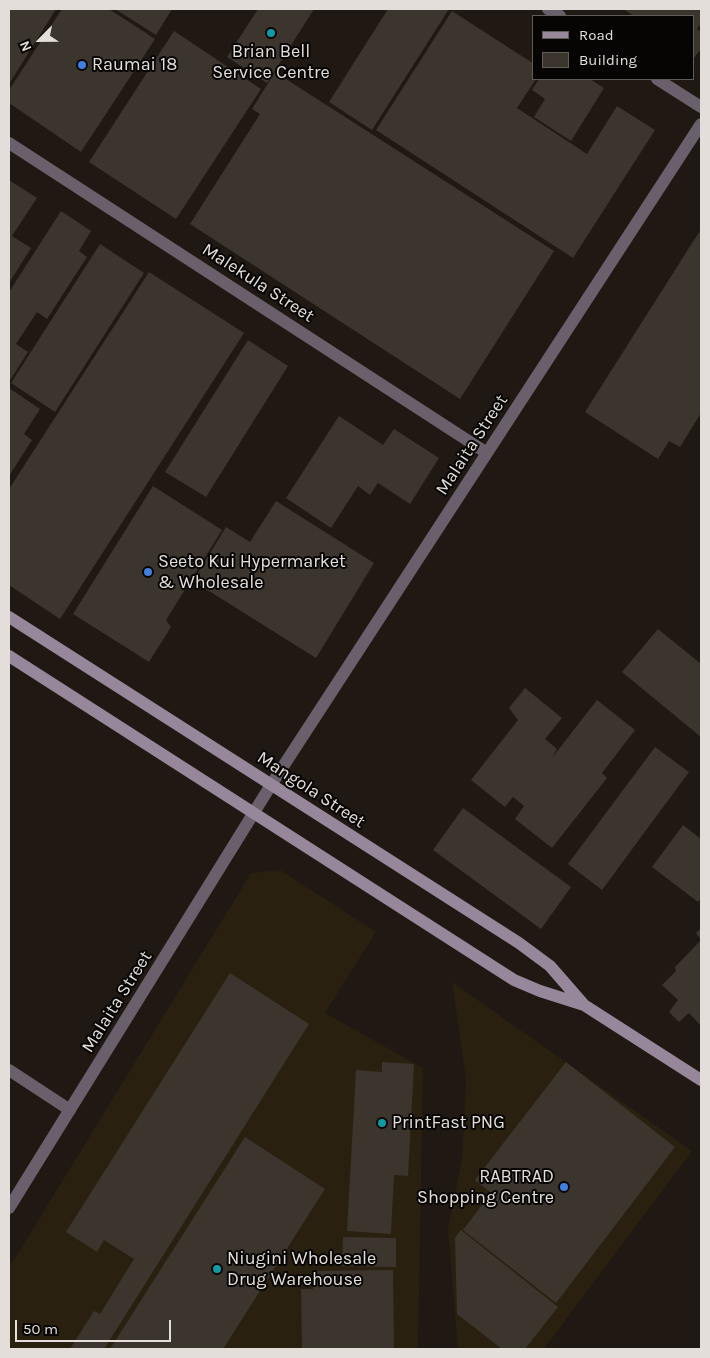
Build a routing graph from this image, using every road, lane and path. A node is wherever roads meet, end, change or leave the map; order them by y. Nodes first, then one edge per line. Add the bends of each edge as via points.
1 (659, 80) edge
2 (701, 107) edge
3 (701, 124) edge
4 (9, 143) edge
5 (487, 453) junction
6 (9, 617) edge
7 (9, 656) edge
8 (271, 785) junction
9 (254, 814) junction
10 (584, 1005) junction
11 (9, 1070) edge
12 (701, 1080) edge
13 (70, 1110) junction
14 (9, 1208) edge

1 - 2 street
3 - 5 street, Malaita Street
4 - 5 street, Malekula Street
5 - 8 street, Malaita Street
6 - 8 main road, Mangola Street
7 - 9 main road, Mangola Street
8 - 9 street, Malaita Street
8 - 10 main road, Mangola Street via 519,943 550,966
9 - 10 main road, Mangola Street via 514,980
9 - 13 street, Malaita Street
10 - 12 main road, Mangola Street
11 - 13 street
13 - 14 street, Malaita Street

